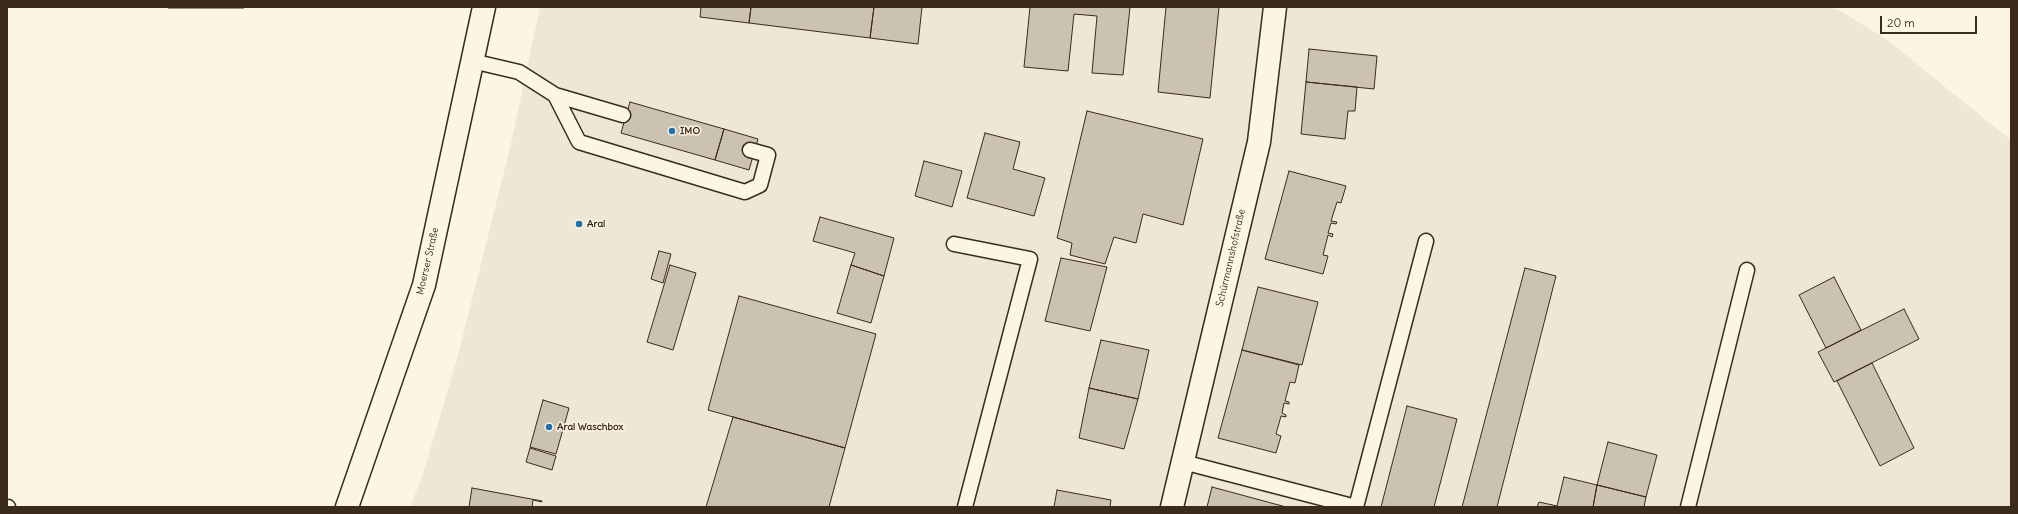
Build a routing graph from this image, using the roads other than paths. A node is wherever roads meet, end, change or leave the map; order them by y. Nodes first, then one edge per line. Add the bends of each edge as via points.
1 (484, 7) edge
2 (1275, 7) edge
3 (472, 61) junction
4 (555, 95) junction
5 (623, 115) dead end
6 (750, 150) dead end
7 (1426, 241) dead end
8 (954, 244) dead end
9 (1747, 270) dead end
10 (1183, 462) junction
11 (347, 507) edge
12 (965, 507) edge
13 (1172, 507) edge
14 (1688, 507) edge

1 - 3 street, Moerser Straße
2 - 10 street, Schürmannshofstraße via 1259,142
3 - 4 lane via 519,72
3 - 11 street, Moerser Straße via 424,285
4 - 5 lane
4 - 6 lane via 579,142 745,192 760,185 768,155
7 - 10 lane via 1356,507
8 - 12 lane via 1030,259
9 - 14 lane
10 - 13 street, Schürmannshofstraße

